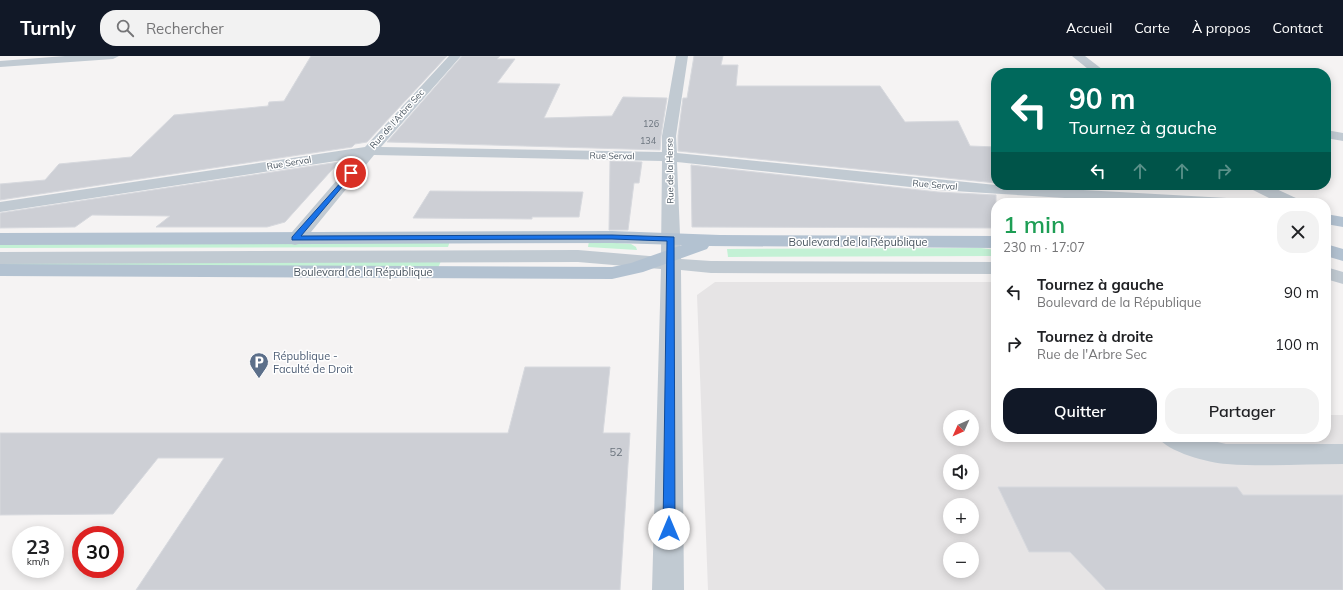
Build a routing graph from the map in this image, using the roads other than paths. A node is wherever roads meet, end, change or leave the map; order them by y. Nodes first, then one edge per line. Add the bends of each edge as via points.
1 (113, 56) edge
2 (455, 56) edge
3 (682, 56) edge
4 (1078, 56) edge
5 (0, 64) edge
6 (1094, 68) edge
7 (1331, 135) edge
8 (1343, 137) edge
9 (369, 151) junction
10 (670, 157) junction
11 (991, 188) edge
12 (1018, 190) edge
13 (1261, 190) edge
14 (1265, 190) edge
15 (1147, 198) edge
16 (1268, 198) edge
17 (1282, 198) edge
18 (0, 207) edge
19 (1331, 217) edge
20 (1331, 220) edge
21 (1343, 221) edge
22 (0, 239) edge
23 (295, 239) junction
24 (991, 242) edge
25 (0, 251) edge
26 (667, 256) junction
27 (1331, 256) edge
28 (0, 258) edge
29 (991, 260) edge
30 (991, 268) edge
31 (0, 270) edge
32 (1343, 272) edge
33 (1331, 274) edge
34 (1343, 278) edge
35 (1182, 442) edge
36 (1343, 454) edge
37 (668, 590) edge

1 - 5 street
2 - 9 street, Rue de l'Arbre Sec
3 - 10 street, Rue de la Herse via 669,136
4 - 6 street
7 - 8 street
9 - 10 street, Rue Serval
9 - 18 street, Rue Serval
9 - 23 street, Rue de l'Arbre Sec
10 - 11 street, Rue Serval
10 - 26 street, Rue de la Herse
12 - 15 street, Rue Serval
13 - 16 street
14 - 17 street
19 - 21 street
20 - 21 main road
22 - 23 main road, Boulevard de la République
23 - 26 main road, Boulevard de la République via 612,237
24 - 26 main road, Boulevard de la République via 720,242
25 - 26 street via 579,249
26 - 28 street
26 - 29 street via 763,260
26 - 30 street via 711,268
26 - 31 main road, Boulevard de la République via 629,270 612,273
26 - 37 street, Rue de la Herse
27 - 32 street
33 - 34 street
35 - 36 street via 1226,454

